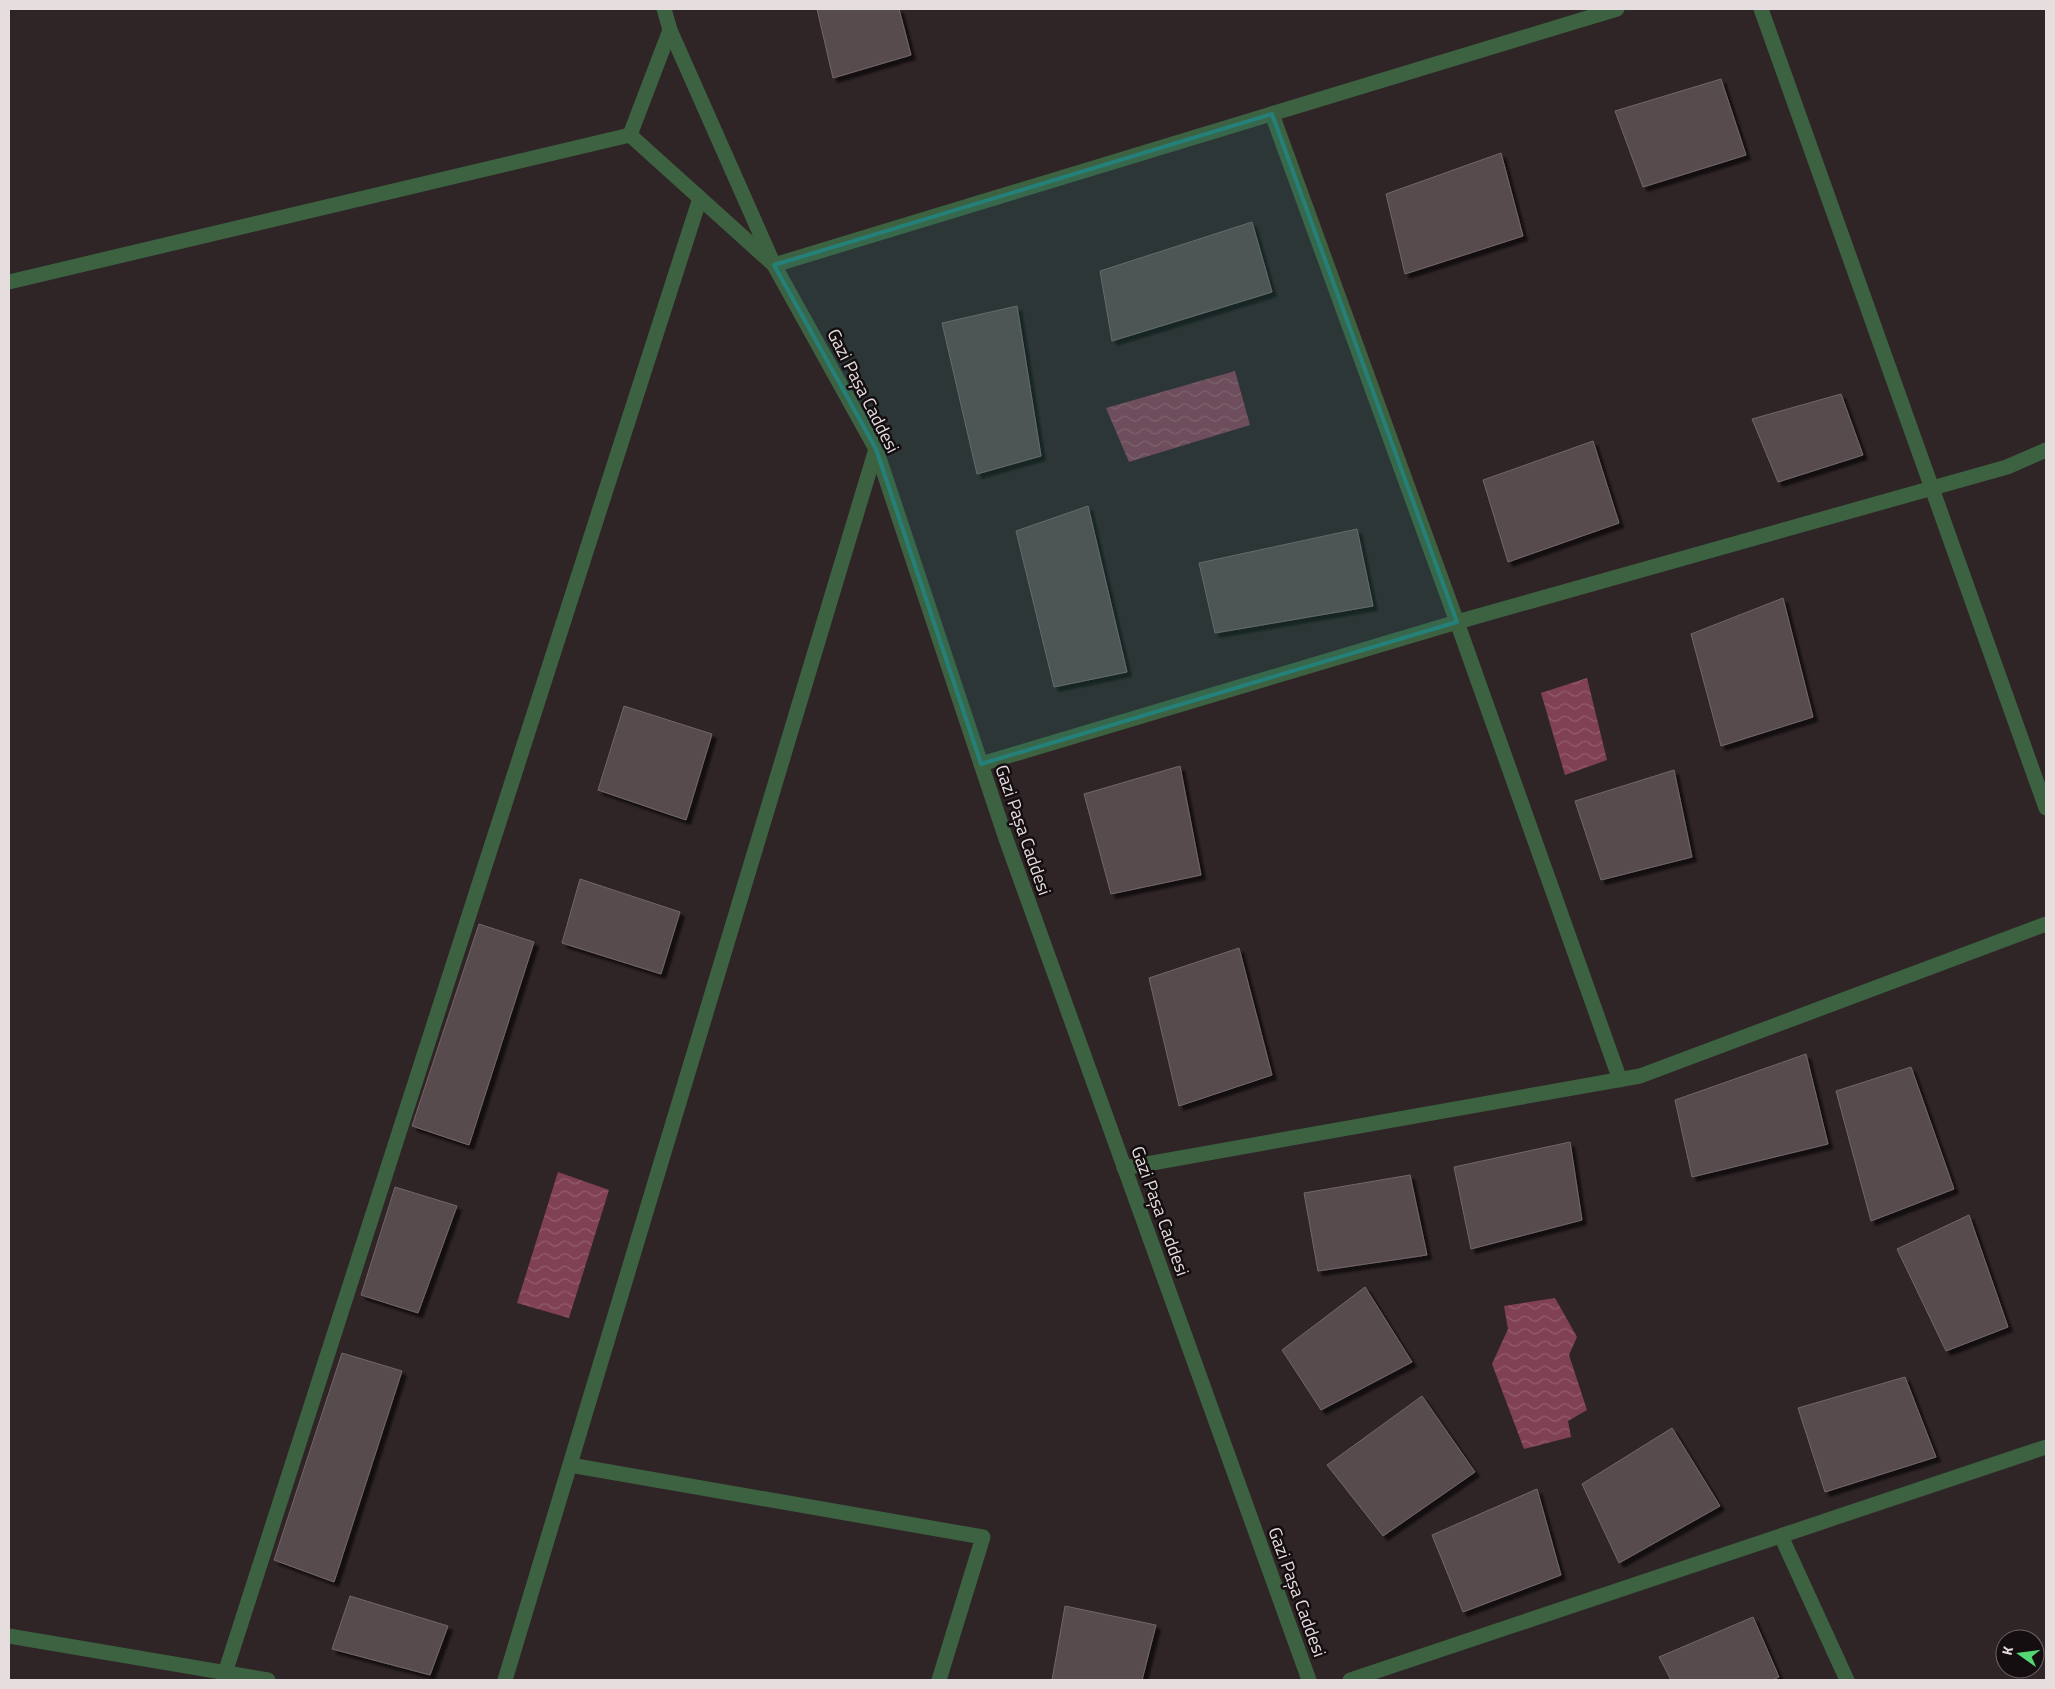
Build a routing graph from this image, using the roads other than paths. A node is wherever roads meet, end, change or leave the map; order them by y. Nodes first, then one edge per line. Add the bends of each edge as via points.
1 (664, 9) edge
2 (1617, 9) edge
3 (1761, 9) edge
4 (670, 30) junction
5 (1272, 114) junction
6 (630, 135) junction
7 (700, 198) junction
8 (774, 265) junction
9 (9, 282) edge
10 (876, 448) junction
11 (2046, 450) edge
12 (1932, 488) junction
13 (1457, 622) junction
14 (981, 764) junction
15 (2046, 808) edge
16 (2046, 924) edge
17 (1620, 1080) junction
18 (1124, 1168) junction
19 (2046, 1447) edge
20 (570, 1465) junction
21 (1781, 1536) junction
22 (9, 1636) edge
23 (224, 1673) junction
24 (268, 1680) edge
25 (505, 1680) edge
26 (939, 1680) edge
27 (1309, 1680) edge
28 (1350, 1680) edge
29 (1847, 1680) edge

1 - 4 street, Gazi Paşa Caddesi
2 - 5 street
3 - 12 street
4 - 6 street
4 - 8 street, Gazi Paşa Caddesi
5 - 8 street
5 - 13 street
6 - 7 street
6 - 9 street
7 - 8 street
7 - 23 street
8 - 10 street, Gazi Paşa Caddesi
10 - 14 street, Gazi Paşa Caddesi
10 - 20 street
11 - 12 street via 2007,468
12 - 13 street
12 - 15 street
13 - 14 street
13 - 17 street
14 - 18 street, Gazi Paşa Caddesi
16 - 17 street via 1649,1073
17 - 18 street
18 - 27 street, Gazi Paşa Caddesi
19 - 21 street
20 - 25 street
20 - 26 street via 983,1537
21 - 28 street
21 - 29 street
22 - 23 street
23 - 24 street

